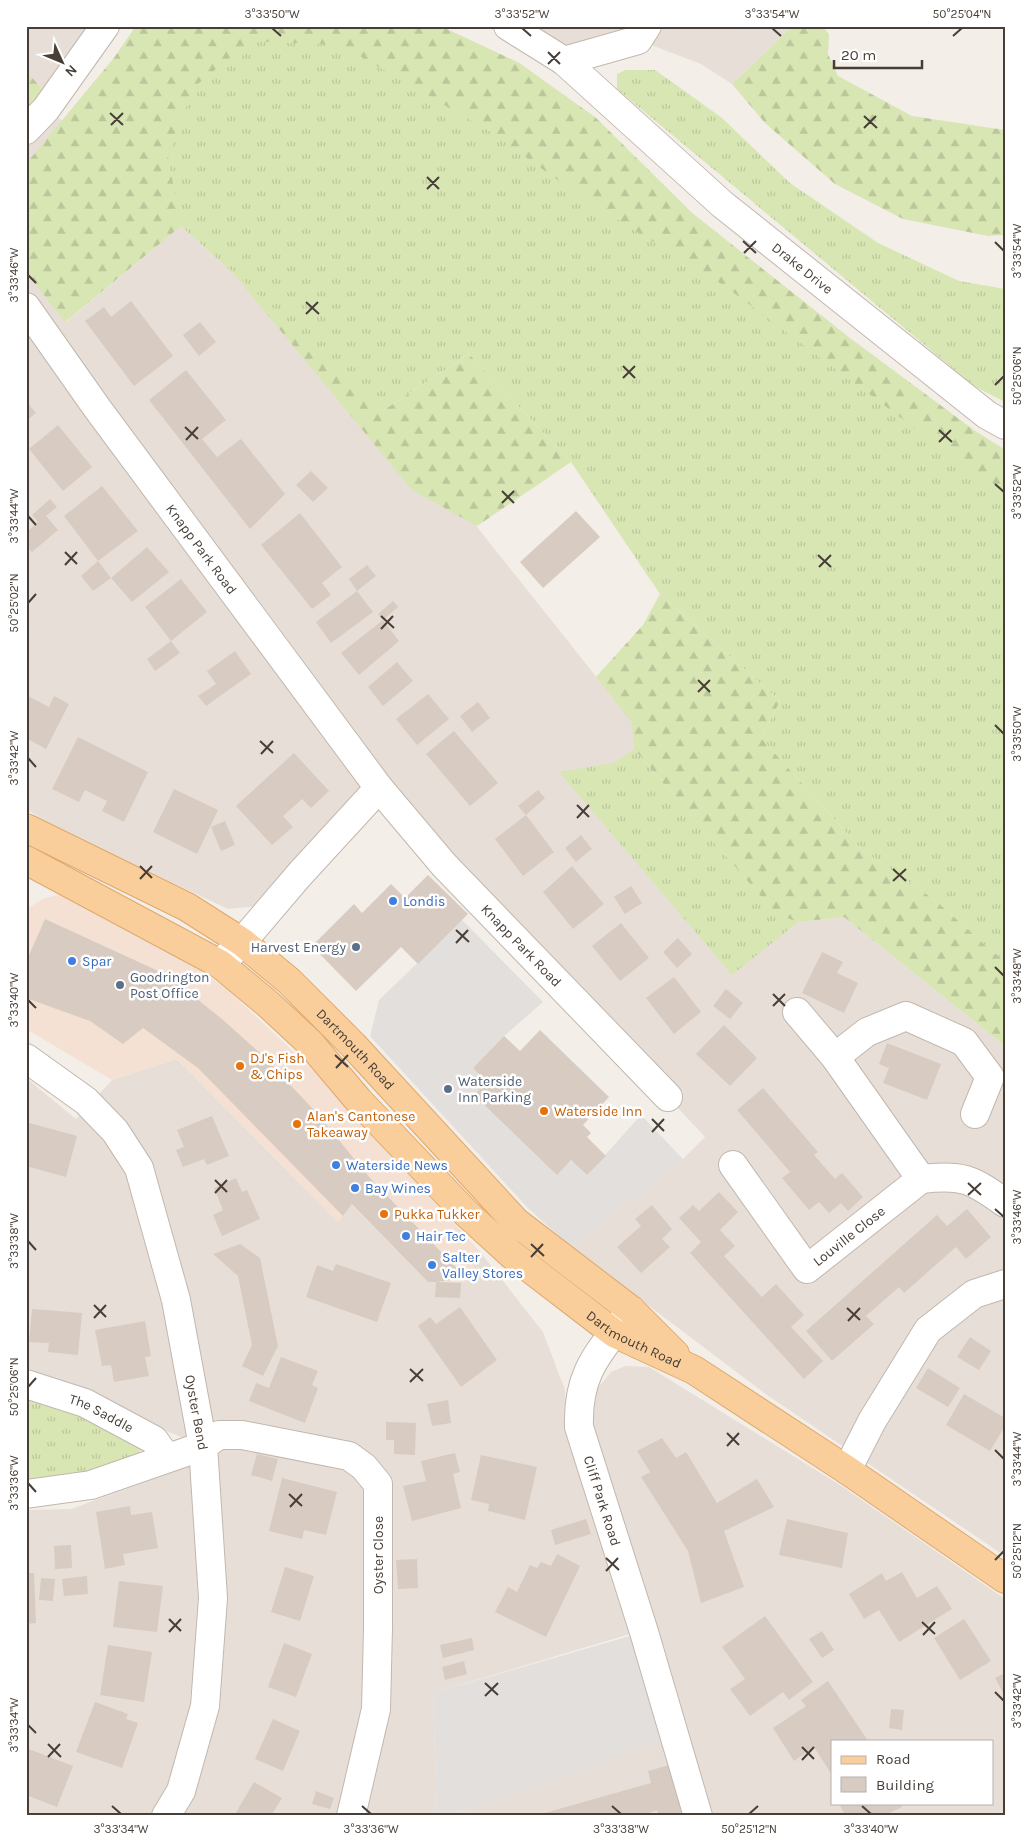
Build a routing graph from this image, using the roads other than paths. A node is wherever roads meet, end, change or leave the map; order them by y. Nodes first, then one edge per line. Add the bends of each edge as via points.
1 (105, 26) edge
2 (508, 26) edge
3 (647, 26) edge
4 (564, 61) junction
5 (26, 130) edge
6 (26, 307) edge
7 (1005, 425) edge
8 (380, 788) junction
9 (33, 833) edge
10 (28, 864) edge
11 (242, 942) junction
12 (220, 964) junction
13 (797, 1012) dead end
14 (835, 1057) junction
15 (26, 1058) edge
16 (668, 1097) dead end
17 (975, 1114) dead end
18 (733, 1166) dead end
19 (921, 1179) junction
20 (1005, 1203) edge
21 (1005, 1284) edge
22 (631, 1310) junction
23 (614, 1333) junction
24 (689, 1367) junction
25 (26, 1384) edge
26 (203, 1446) junction
27 (167, 1458) junction
28 (847, 1470) junction
29 (26, 1494) edge
30 (1005, 1579) edge
31 (166, 1816) edge
32 (351, 1816) edge
33 (698, 1816) edge

1 - 5 street via 46,109
2 - 4 street, Drake Drive
3 - 4 street via 638,40
4 - 7 street, Drake Drive via 722,204 971,403
6 - 8 street, Knapp Park Road via 97,408
8 - 11 street
8 - 16 street, Knapp Park Road via 444,865
9 - 10 street
9 - 11 main road, Dartmouth Road via 187,907
10 - 12 main road, Dartmouth Road
11 - 12 street
11 - 22 main road, Dartmouth Road via 289,981 353,1045 516,1222
12 - 23 main road, Dartmouth Road via 310,1043 359,1101 466,1213 511,1254
13 - 14 street
14 - 17 street via 867,1032 906,1016 964,1042 990,1077
14 - 19 street
15 - 26 street, Oyster Bend via 86,1101 115,1130 139,1168 176,1300
18 - 19 street, Louville Close via 807,1269
19 - 20 street, Louville Close via 948,1175 978,1184
21 - 28 street via 974,1294 928,1330 872,1421
22 - 23 street, Cliff Park Road
22 - 24 main road, Dartmouth Road
23 - 24 main road, Dartmouth Road
23 - 33 street, Cliff Park Road via 595,1356 582,1385 579,1427
24 - 28 main road, Dartmouth Road
25 - 27 street, The Saddle via 85,1403 154,1440
26 - 27 street
26 - 31 street, Oyster Bend via 213,1598 205,1706 181,1791
26 - 32 street, Oyster Close via 219,1435 242,1435 349,1456 364,1467 378,1484 376,1709
27 - 29 street via 91,1485
28 - 30 main road, Dartmouth Road

